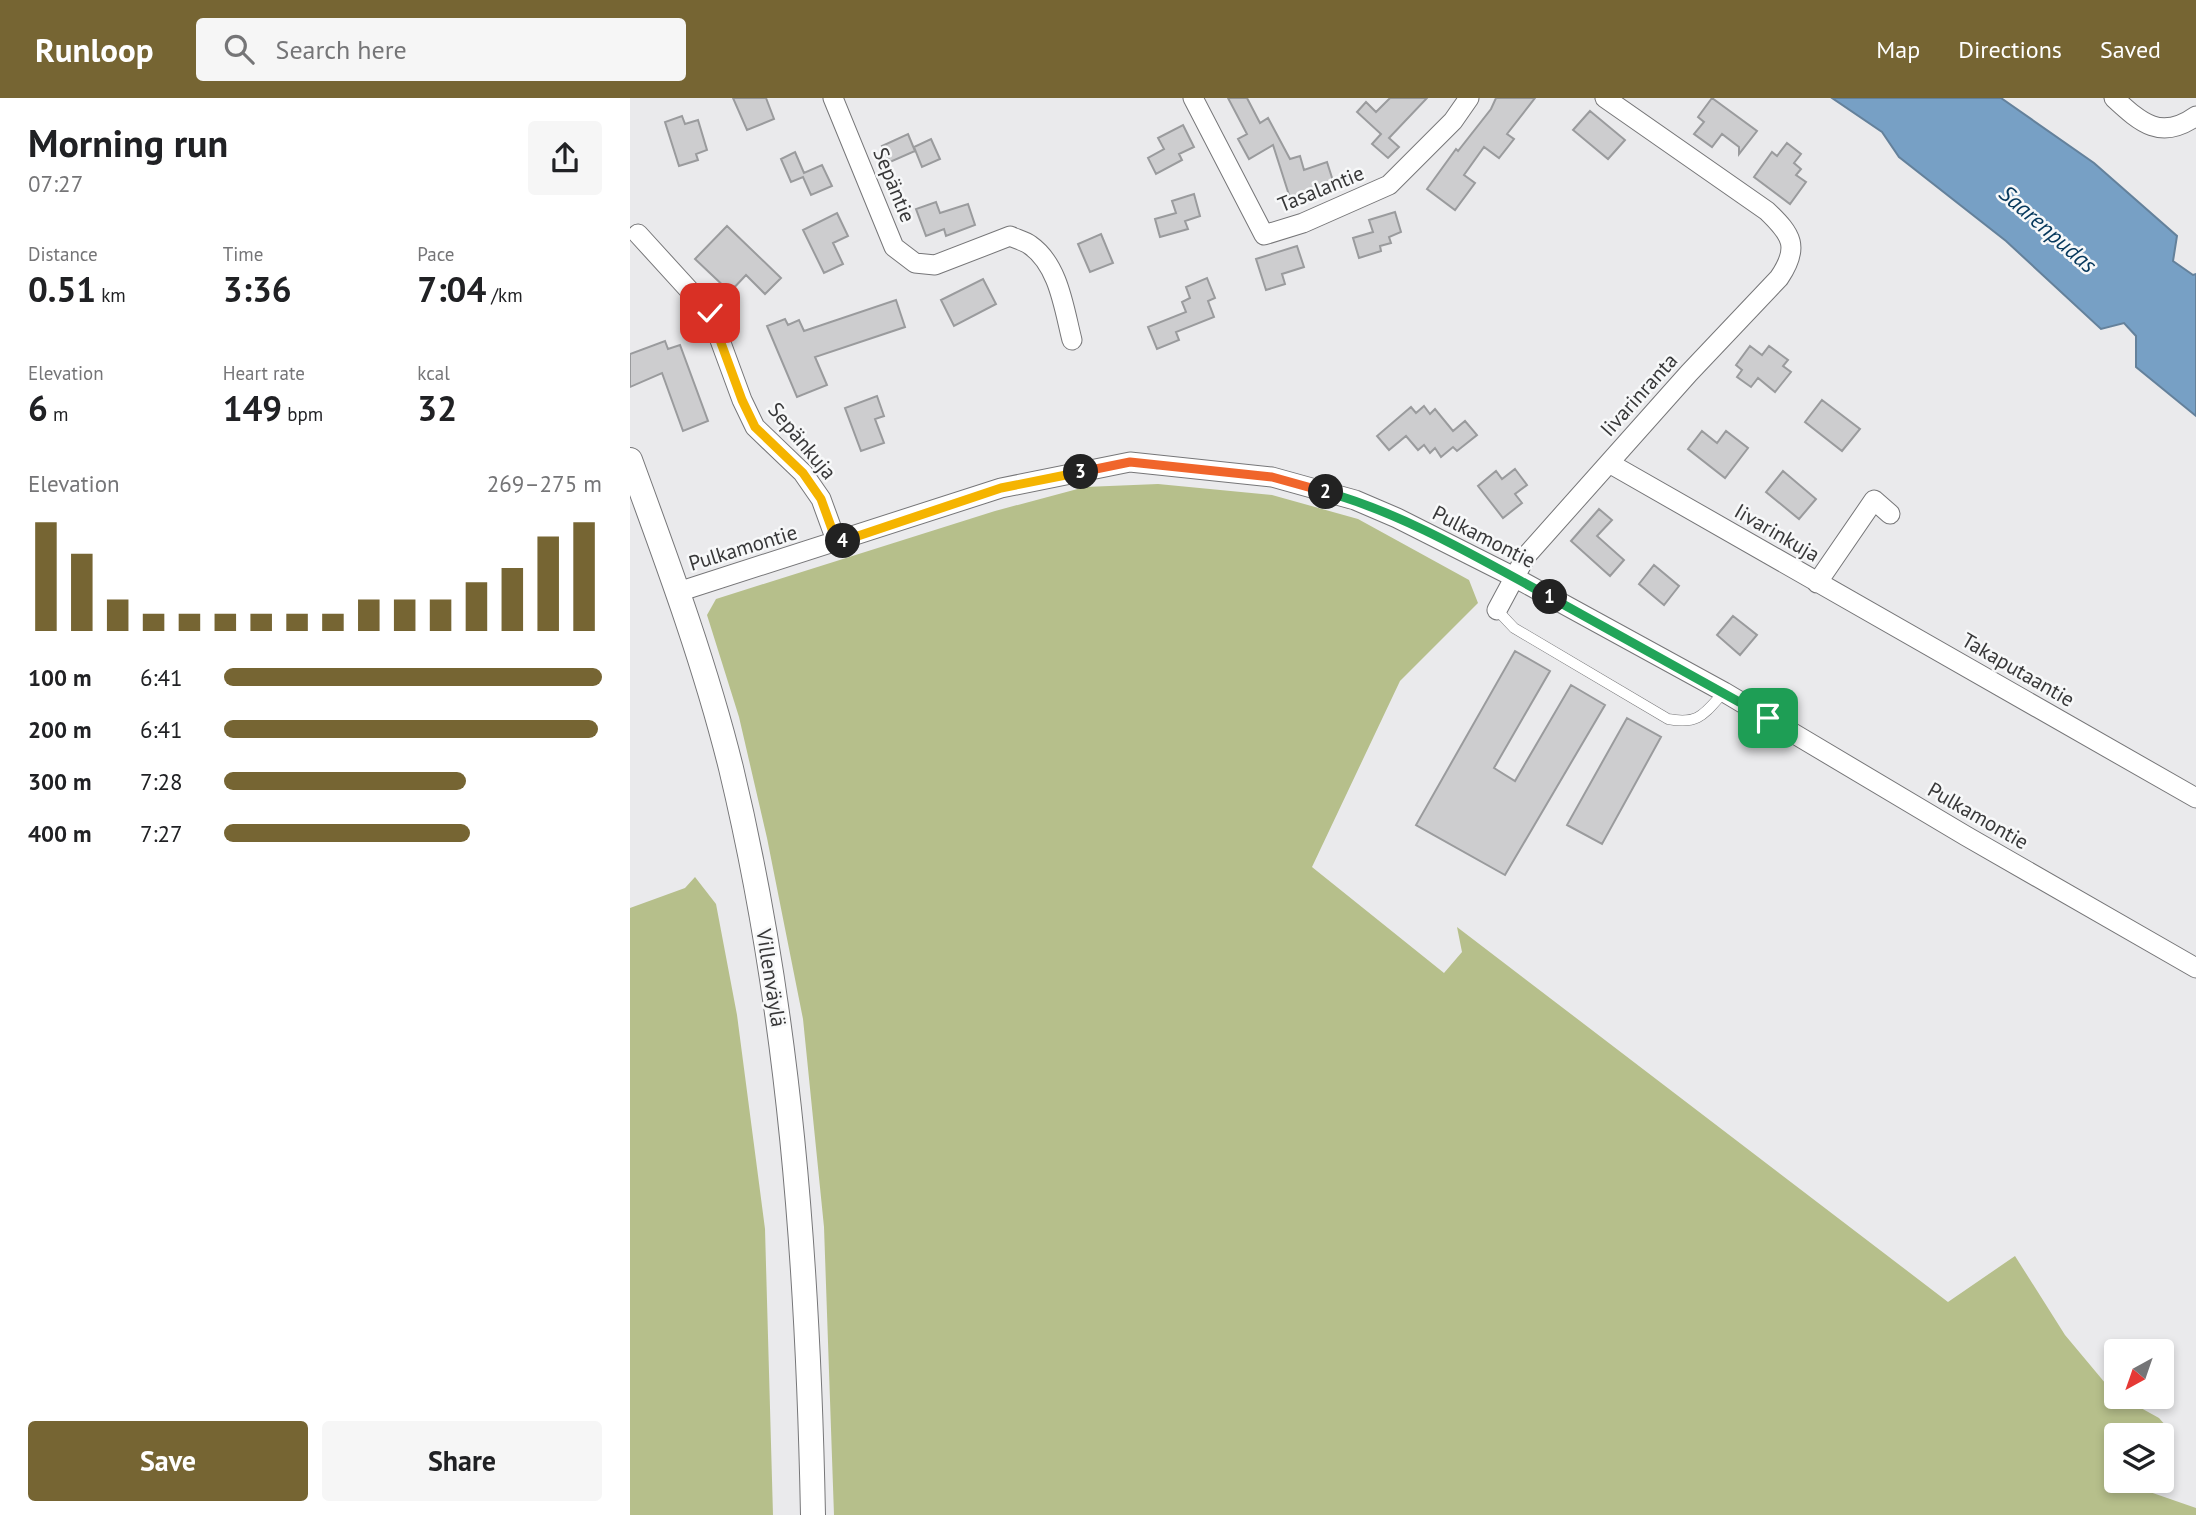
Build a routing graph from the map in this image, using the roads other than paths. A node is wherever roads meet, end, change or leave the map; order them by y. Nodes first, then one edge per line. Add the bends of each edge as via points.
1 (832, 98) edge
2 (1193, 98) edge
3 (1469, 98) edge
4 (1605, 98) edge
5 (2114, 98) edge
6 (2196, 117) edge
7 (638, 234) dead end
8 (1072, 340) dead end
9 (630, 460) edge
10 (1609, 463) junction
11 (1890, 514) dead end
12 (837, 543) junction
13 (1514, 577) junction
14 (1817, 583) junction
15 (678, 592) junction
16 (1497, 610) joint
17 (1724, 692) junction
18 (2196, 798) edge
19 (2196, 968) edge
20 (813, 1515) edge

1 - 8 street, Sepäntie via 894,247 915,263 934,265 1010,236 1030,244 1047,262 1058,284
2 - 3 street, Tasalantie via 1264,235 1389,185 1453,121
4 - 10 street, Iivarinranta via 1767,211 1792,242 1790,262 1779,278
5 - 6 street via 2140,122 2166,130
7 - 12 street, Sepänkuja via 710,313 755,427 803,473 821,499
9 - 15 street, Villenväylä
10 - 13 street, Iivarinranta via 1526,556
10 - 14 street, Iivarinkuja
11 - 14 street, Iivarinkuja via 1874,500
12 - 13 street, Pulkamontie via 1001,488 1130,462 1272,477 1355,499
12 - 15 street, Pulkamontie
13 - 16 street, Iivarinranta
13 - 17 street, Pulkamontie
14 - 18 street, Takaputaantie
15 - 20 street, Villenväylä via 730,766 753,867 784,1062 803,1242
16 - 17 lane via 1514,628 1668,719 1701,718
17 - 19 street, Pulkamontie

